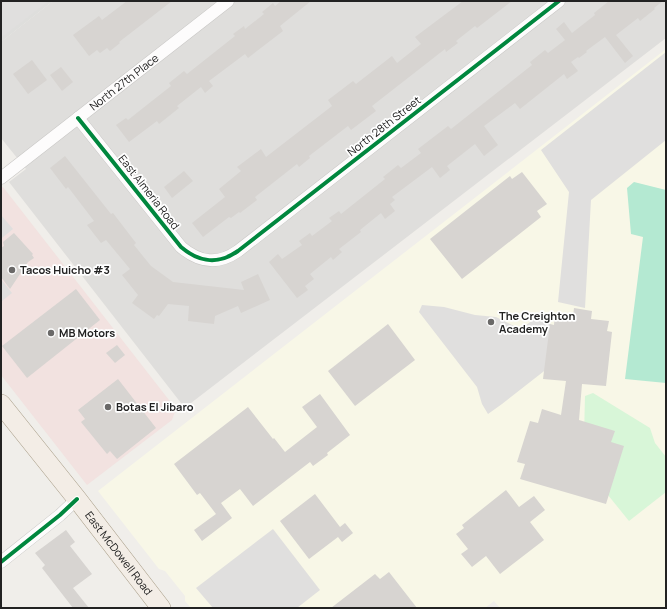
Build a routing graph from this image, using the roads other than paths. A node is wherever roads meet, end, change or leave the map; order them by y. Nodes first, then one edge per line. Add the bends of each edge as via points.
1 (228, 1) edge
2 (559, 1) edge
3 (78, 118) junction
4 (1, 178) edge
5 (216, 261) joint
6 (1, 404) edge
7 (77, 499) junction
8 (1, 562) edge
9 (161, 608) edge

1 - 3 street, North 27th Place
2 - 5 street, North 28th Street via 238,251
3 - 4 street, North 27th Place
3 - 5 street, East Almeria Road via 181,247 202,260
6 - 7 main road, East McDowell Road
7 - 8 street
7 - 9 main road, East McDowell Road

